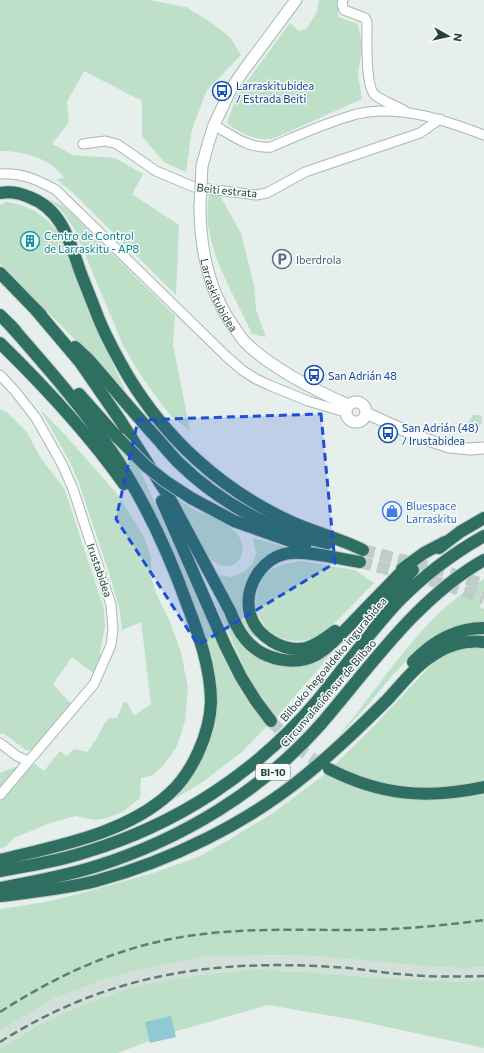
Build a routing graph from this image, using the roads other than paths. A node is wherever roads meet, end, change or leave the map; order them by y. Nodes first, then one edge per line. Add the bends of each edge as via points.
1 (296, 0) edge
2 (343, 0) edge
3 (407, 112) junction
4 (440, 120) junction
5 (214, 125) junction
6 (484, 135) edge
7 (83, 144) dead end
8 (0, 174) edge
9 (0, 193) edge
10 (0, 273) edge
11 (36, 310) junction
12 (0, 316) edge
13 (10, 325) junction
14 (0, 344) edge
15 (0, 374) edge
16 (347, 409) junction
17 (366, 413) junction
18 (120, 420) junction
19 (484, 448) edge
20 (484, 518) edge
21 (484, 536) edge
22 (445, 542) junction
23 (167, 553) junction
24 (362, 556) junction
25 (484, 560) edge
26 (409, 564) junction
27 (484, 628) edge
28 (484, 642) edge
29 (271, 721) tunnel mouth
30 (292, 728) junction
31 (0, 743) edge
32 (339, 746) junction
33 (28, 761) junction
34 (329, 769) tunnel mouth
35 (484, 787) edge
36 (0, 795) edge
37 (0, 860) edge
38 (0, 871) edge
39 (0, 888) edge
40 (0, 896) edge

1 - 5 street, Larraskitubidea via 231,89
2 - 3 street via 344,10 365,18 367,22 369,78 374,95
3 - 4 street
3 - 5 street via 380,111 358,114 271,147 261,148 252,146
4 - 6 street
4 - 7 street, Beiti estrata via 420,133 305,172 267,193 256,195 194,187 156,171 117,144 105,141
5 - 16 street, Larraskitubidea, bridge via 202,166 200,225 212,286 222,308 246,343 265,359
8 - 16 street via 30,178 56,190 226,356 247,373 308,401
9 - 24 highway via 20,194 40,201 53,213 70,242 114,351 156,416 191,455 229,487 270,512 350,544
10 - 11 highway
11 - 18 highway via 80,362
11 - 24 highway via 89,360 179,463 219,496 282,530
12 - 13 highway
13 - 23 highway via 81,408 110,447 137,490
13 - 24 highway, bridge via 67,381 118,438 165,481 191,498 258,531 288,541
14 - 23 highway via 68,413 109,462
15 - 33 street, Irustabidea via 36,418 62,464 73,489 113,614 111,645 94,684
16 - 17 street via 352,402 360,402 365,406
16 - 17 street via 349,420 354,422 363,420
17 - 19 street via 419,437 449,447
18 - 26 highway via 168,497 238,630 256,650 266,655 297,660 306,659 326,649
18 - 29 highway via 162,501 241,677
20 - 22 highway
21 - 30 highway, Bilboko hegoaldeko ingurabidea / BI-10 via 454,554 398,602
22 - 26 highway
22 - 30 highway via 414,569 368,624
23 - 37 highway via 195,624 210,686 211,704 202,745 172,792 152,808 124,823 64,844
24 - 26 highway via 289,553 264,565 251,585 250,614 255,625 270,640 280,645 304,648 315,645 336,630 378,589
25 - 39 highway, Circunvalación sur de Bilbao / BI-10 via 450,583 402,629 291,755 274,771 222,809 152,845 97,866
27 - 32 highway via 457,632 427,649
28 - 32 highway via 455,644 435,654 412,673
30 - 38 highway, Bilboko hegoaldeko ingurabidea / BI-10 via 225,786 158,825 85,852
31 - 33 street
32 - 40 highway via 274,798 185,849 139,868 95,881
33 - 36 street, Irustabidea
34 - 35 highway via 377,788 418,794

